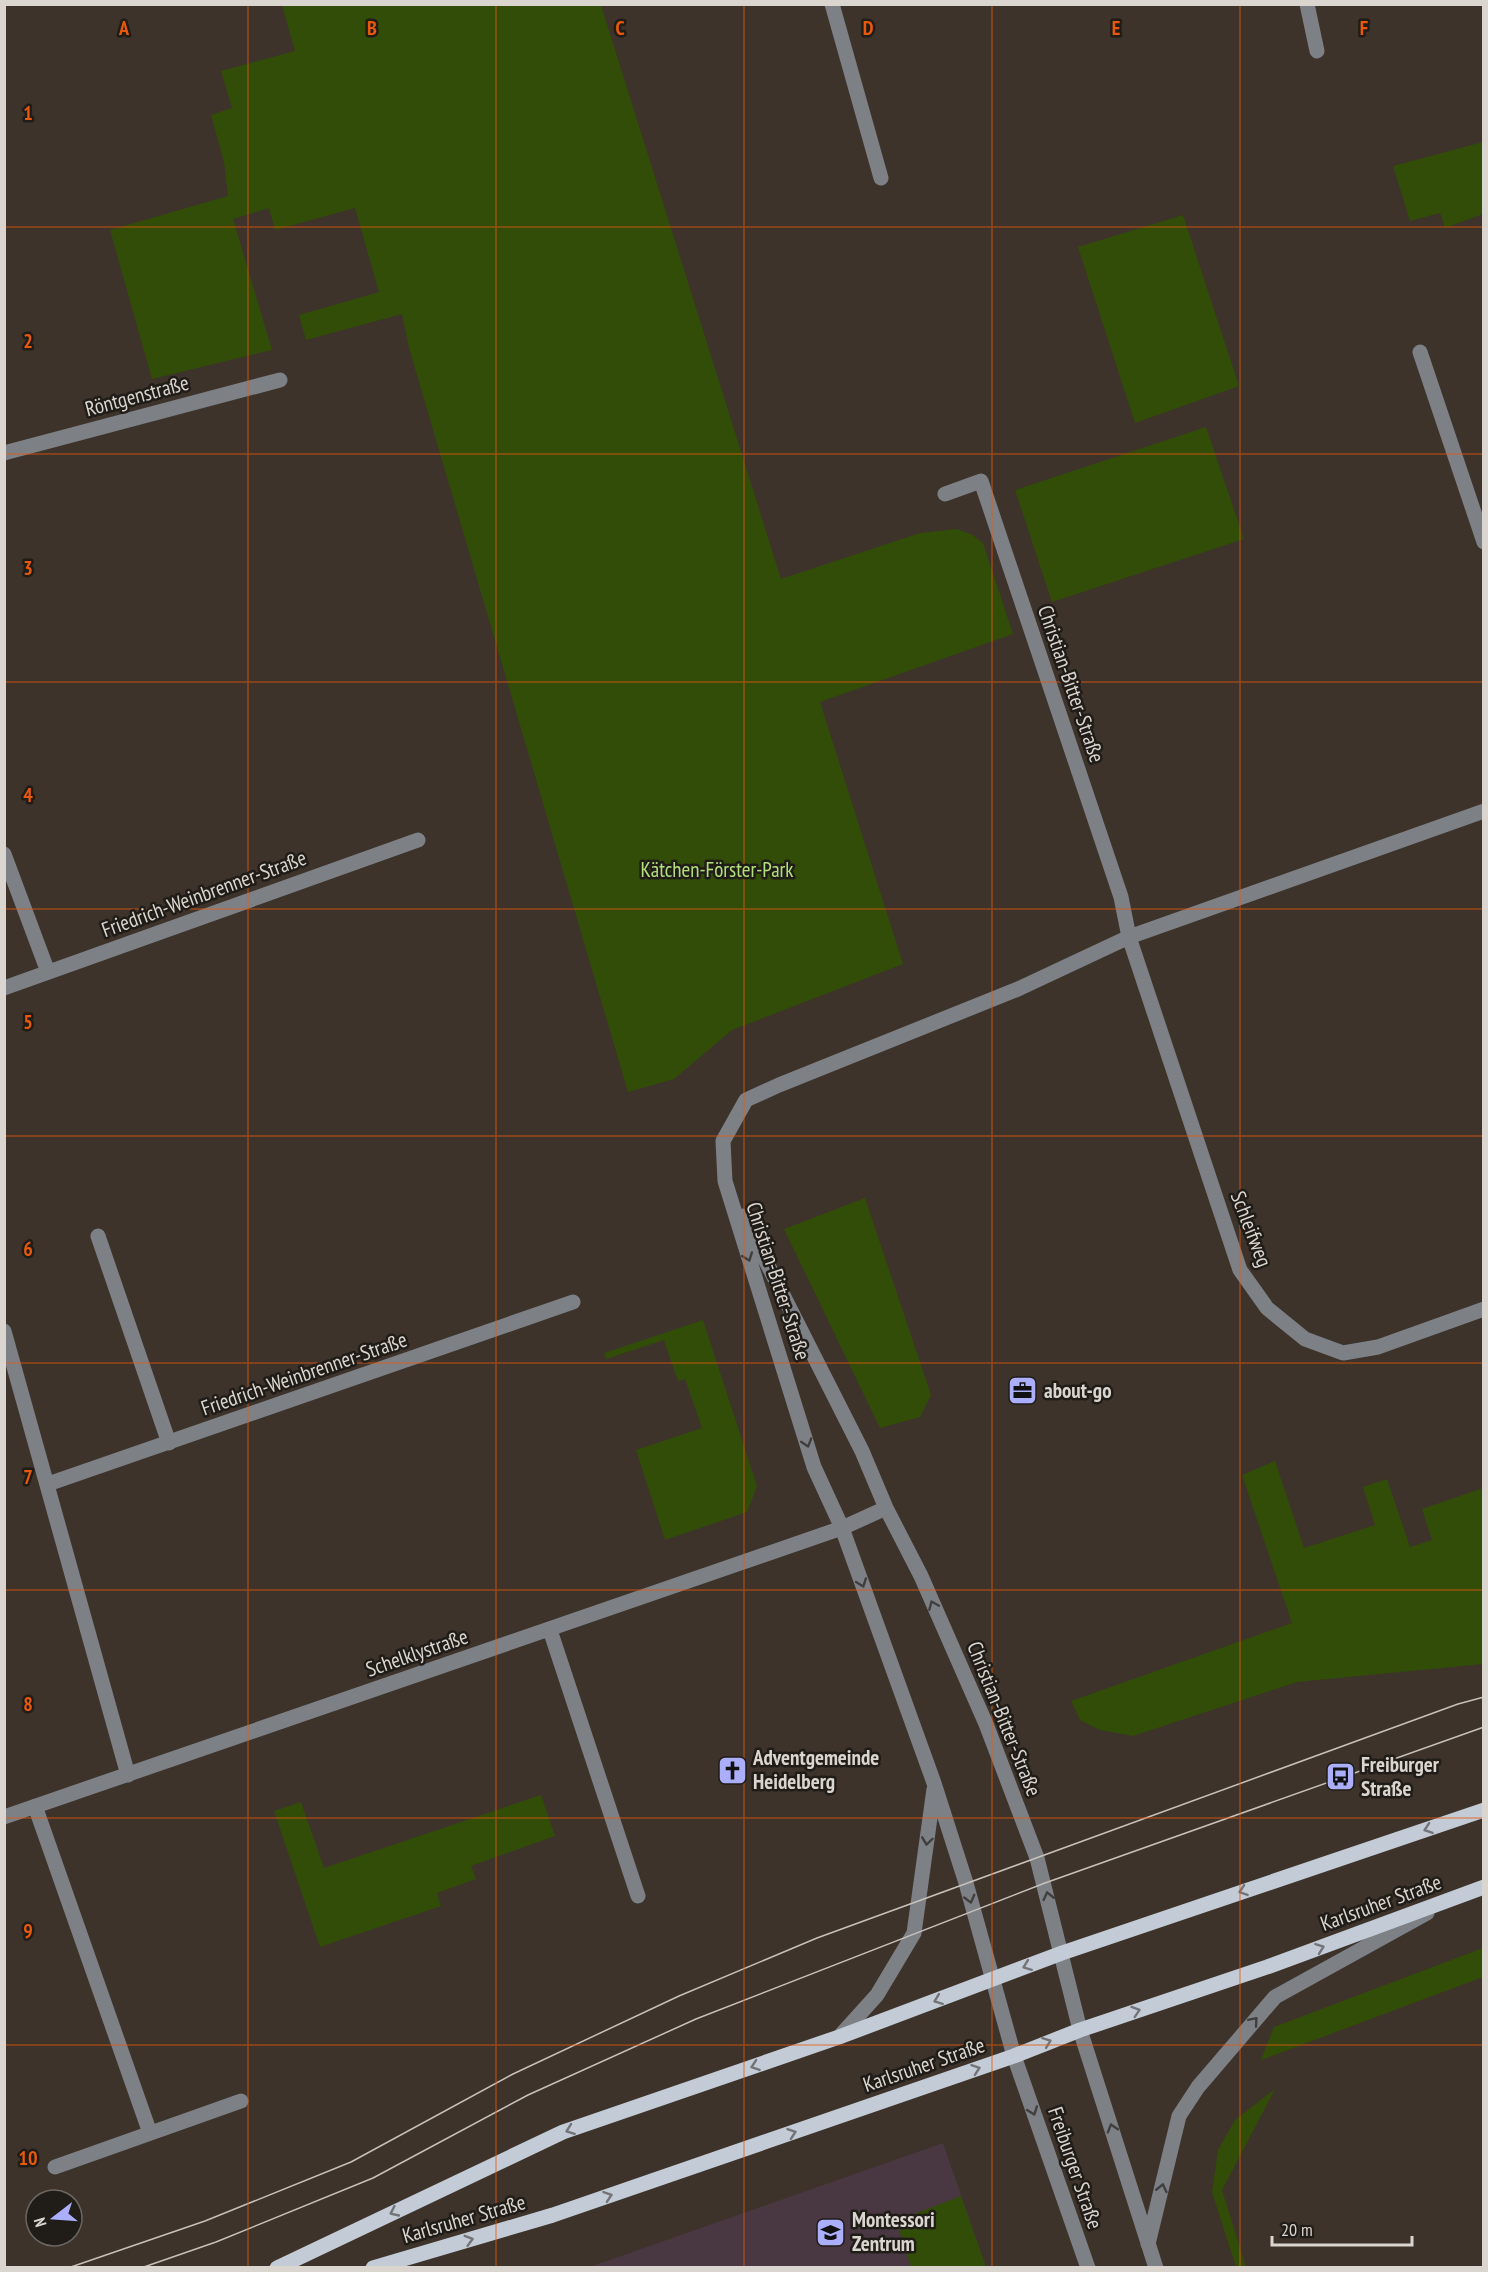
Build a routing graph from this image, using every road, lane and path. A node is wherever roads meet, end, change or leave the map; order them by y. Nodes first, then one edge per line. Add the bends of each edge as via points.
1 (832, 4) edge
2 (1307, 4) edge
3 (1317, 51) dead end
4 (881, 178) dead end
5 (1420, 352) dead end
6 (280, 380) dead end
7 (4, 453) edge
8 (945, 494) dead end
9 (1484, 542) edge
10 (1484, 811) edge
11 (418, 840) dead end
12 (4, 854) edge
13 (1130, 937) junction
14 (48, 972) junction
15 (4, 988) edge
16 (725, 1181) junction
17 (98, 1236) dead end
18 (573, 1302) dead end
19 (1484, 1309) edge
20 (4, 1331) edge
21 (9, 1371) edge
22 (169, 1443) junction
23 (48, 1484) junction
24 (886, 1508) junction
25 (842, 1528) junction
26 (549, 1630) junction
27 (128, 1774) junction
28 (934, 1783) junction
29 (35, 1806) junction
30 (1484, 1810) edge
31 (4, 1817) edge
32 (1484, 1887) edge
33 (638, 1896) dead end
34 (1449, 1901) junction
35 (1062, 1953) junction
36 (993, 1979) junction
37 (1080, 2030) junction
38 (839, 2037) junction
39 (1014, 2056) junction
40 (241, 2100) dead end
41 (150, 2133) junction
42 (55, 2167) dead end
43 (1148, 2244) junction
44 (277, 2268) edge
45 (373, 2268) edge
46 (1088, 2268) edge
47 (1156, 2268) edge

1 - 4 street
2 - 3 street
5 - 9 street
6 - 7 street, Röntgenstraße
8 - 13 street, Christian-Bitter-Straße via 981,481 1121,897
10 - 13 street, Christian-Bitter-Straße
11 - 14 street, Friedrich-Weinbrenner-Straße
12 - 14 street
13 - 16 street, Christian-Bitter-Straße via 1036,981 746,1100 723,1141
13 - 19 street, Schleifweg via 1240,1270 1267,1308 1305,1339 1342,1353 1378,1347
14 - 15 street, Friedrich-Weinbrenner-Straße
16 - 24 street, Christian-Bitter-Straße via 862,1451
16 -> 25 street, Christian-Bitter-Straße via 814,1467
17 - 22 street
18 - 22 street, Friedrich-Weinbrenner-Straße
20 - 21 street
21 - 23 street
22 - 23 street, Friedrich-Weinbrenner-Straße
23 - 27 street
24 - 25 street
35 -> 24 street, Christian-Bitter-Straße via 1037,1858 986,1724 921,1576
25 - 26 street, Schelklystraße
25 -> 28 street, Christian-Bitter-Straße
26 - 27 street, Schelklystraße
26 - 33 street
27 - 29 street, Schelklystraße
28 -> 36 street, Christian-Bitter-Straße
28 -> 38 street, Karlsruher Straße via 914,1933 877,1995
29 - 31 street, Schelklystraße
29 - 41 street
30 -> 35 main road, Karlsruher Straße
32 - 34 main road, Karlsruher Straße
37 -> 34 main road, Karlsruher Straße
43 -> 34 street via 1179,2116 1198,2087 1275,1997
35 -> 36 main road, Karlsruher Straße
35 - 37 street
36 -> 38 main road, Karlsruher Straße
36 - 39 street, Freiburger Straße
39 -> 37 main road, Karlsruher Straße
43 -> 37 street
38 -> 44 main road, Karlsruher Straße via 563,2132
45 -> 39 main road, Karlsruher Straße via 553,2215
39 -> 46 street, Freiburger Straße
40 - 41 street
41 - 42 street
43 - 47 street

